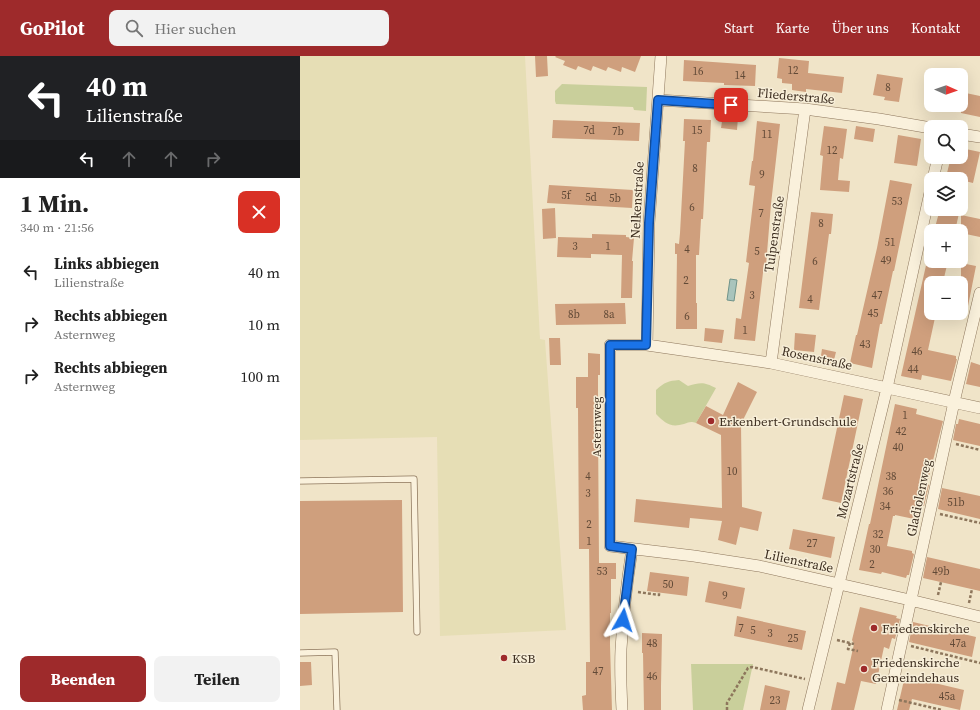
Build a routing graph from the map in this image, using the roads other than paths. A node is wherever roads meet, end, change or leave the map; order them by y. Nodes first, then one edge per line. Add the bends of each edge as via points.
1 (661, 56) edge
2 (658, 100) junction
3 (805, 109) junction
4 (924, 127) edge
5 (968, 135) edge
6 (980, 137) edge
7 (925, 216) edge
8 (980, 293) edge
9 (646, 345) junction
10 (770, 363) junction
11 (887, 388) junction
12 (954, 402) junction
13 (980, 408) edge
14 (300, 481) edge
15 (610, 546) joint
16 (632, 549) junction
17 (839, 584) junction
18 (910, 600) junction
19 (980, 617) edge
20 (417, 632) dead end
21 (300, 653) edge
22 (336, 710) edge
23 (622, 710) edge
24 (808, 710) edge
25 (887, 710) edge

1 - 2 street, Nelkenstraße
2 - 3 street, Fliederstraße
2 - 9 street, Nelkenstraße via 649,223
3 - 4 street, Fliederstraße
3 - 10 street, Tulpenstraße
5 - 6 street
7 - 11 street, Mozartstraße
8 - 12 street, Gladiolenweg
9 - 10 street, Rosenstraße
9 - 15 street, Asternweg via 610,345
10 - 11 street, Rosenstraße
11 - 12 street, Rosenstraße
11 - 17 street, Mozartstraße
12 - 13 street, Rosenstraße
12 - 18 street, Gladiolenweg
14 - 20 lane via 414,479
15 - 16 street, Lilienstraße
16 - 17 street, Lilienstraße via 759,566
16 - 23 street via 621,650
17 - 18 street, Lilienstraße
17 - 24 street, Mozartstraße
18 - 19 street, Lilienstraße
18 - 25 street, Gladiolenweg
21 - 22 lane via 335,652

